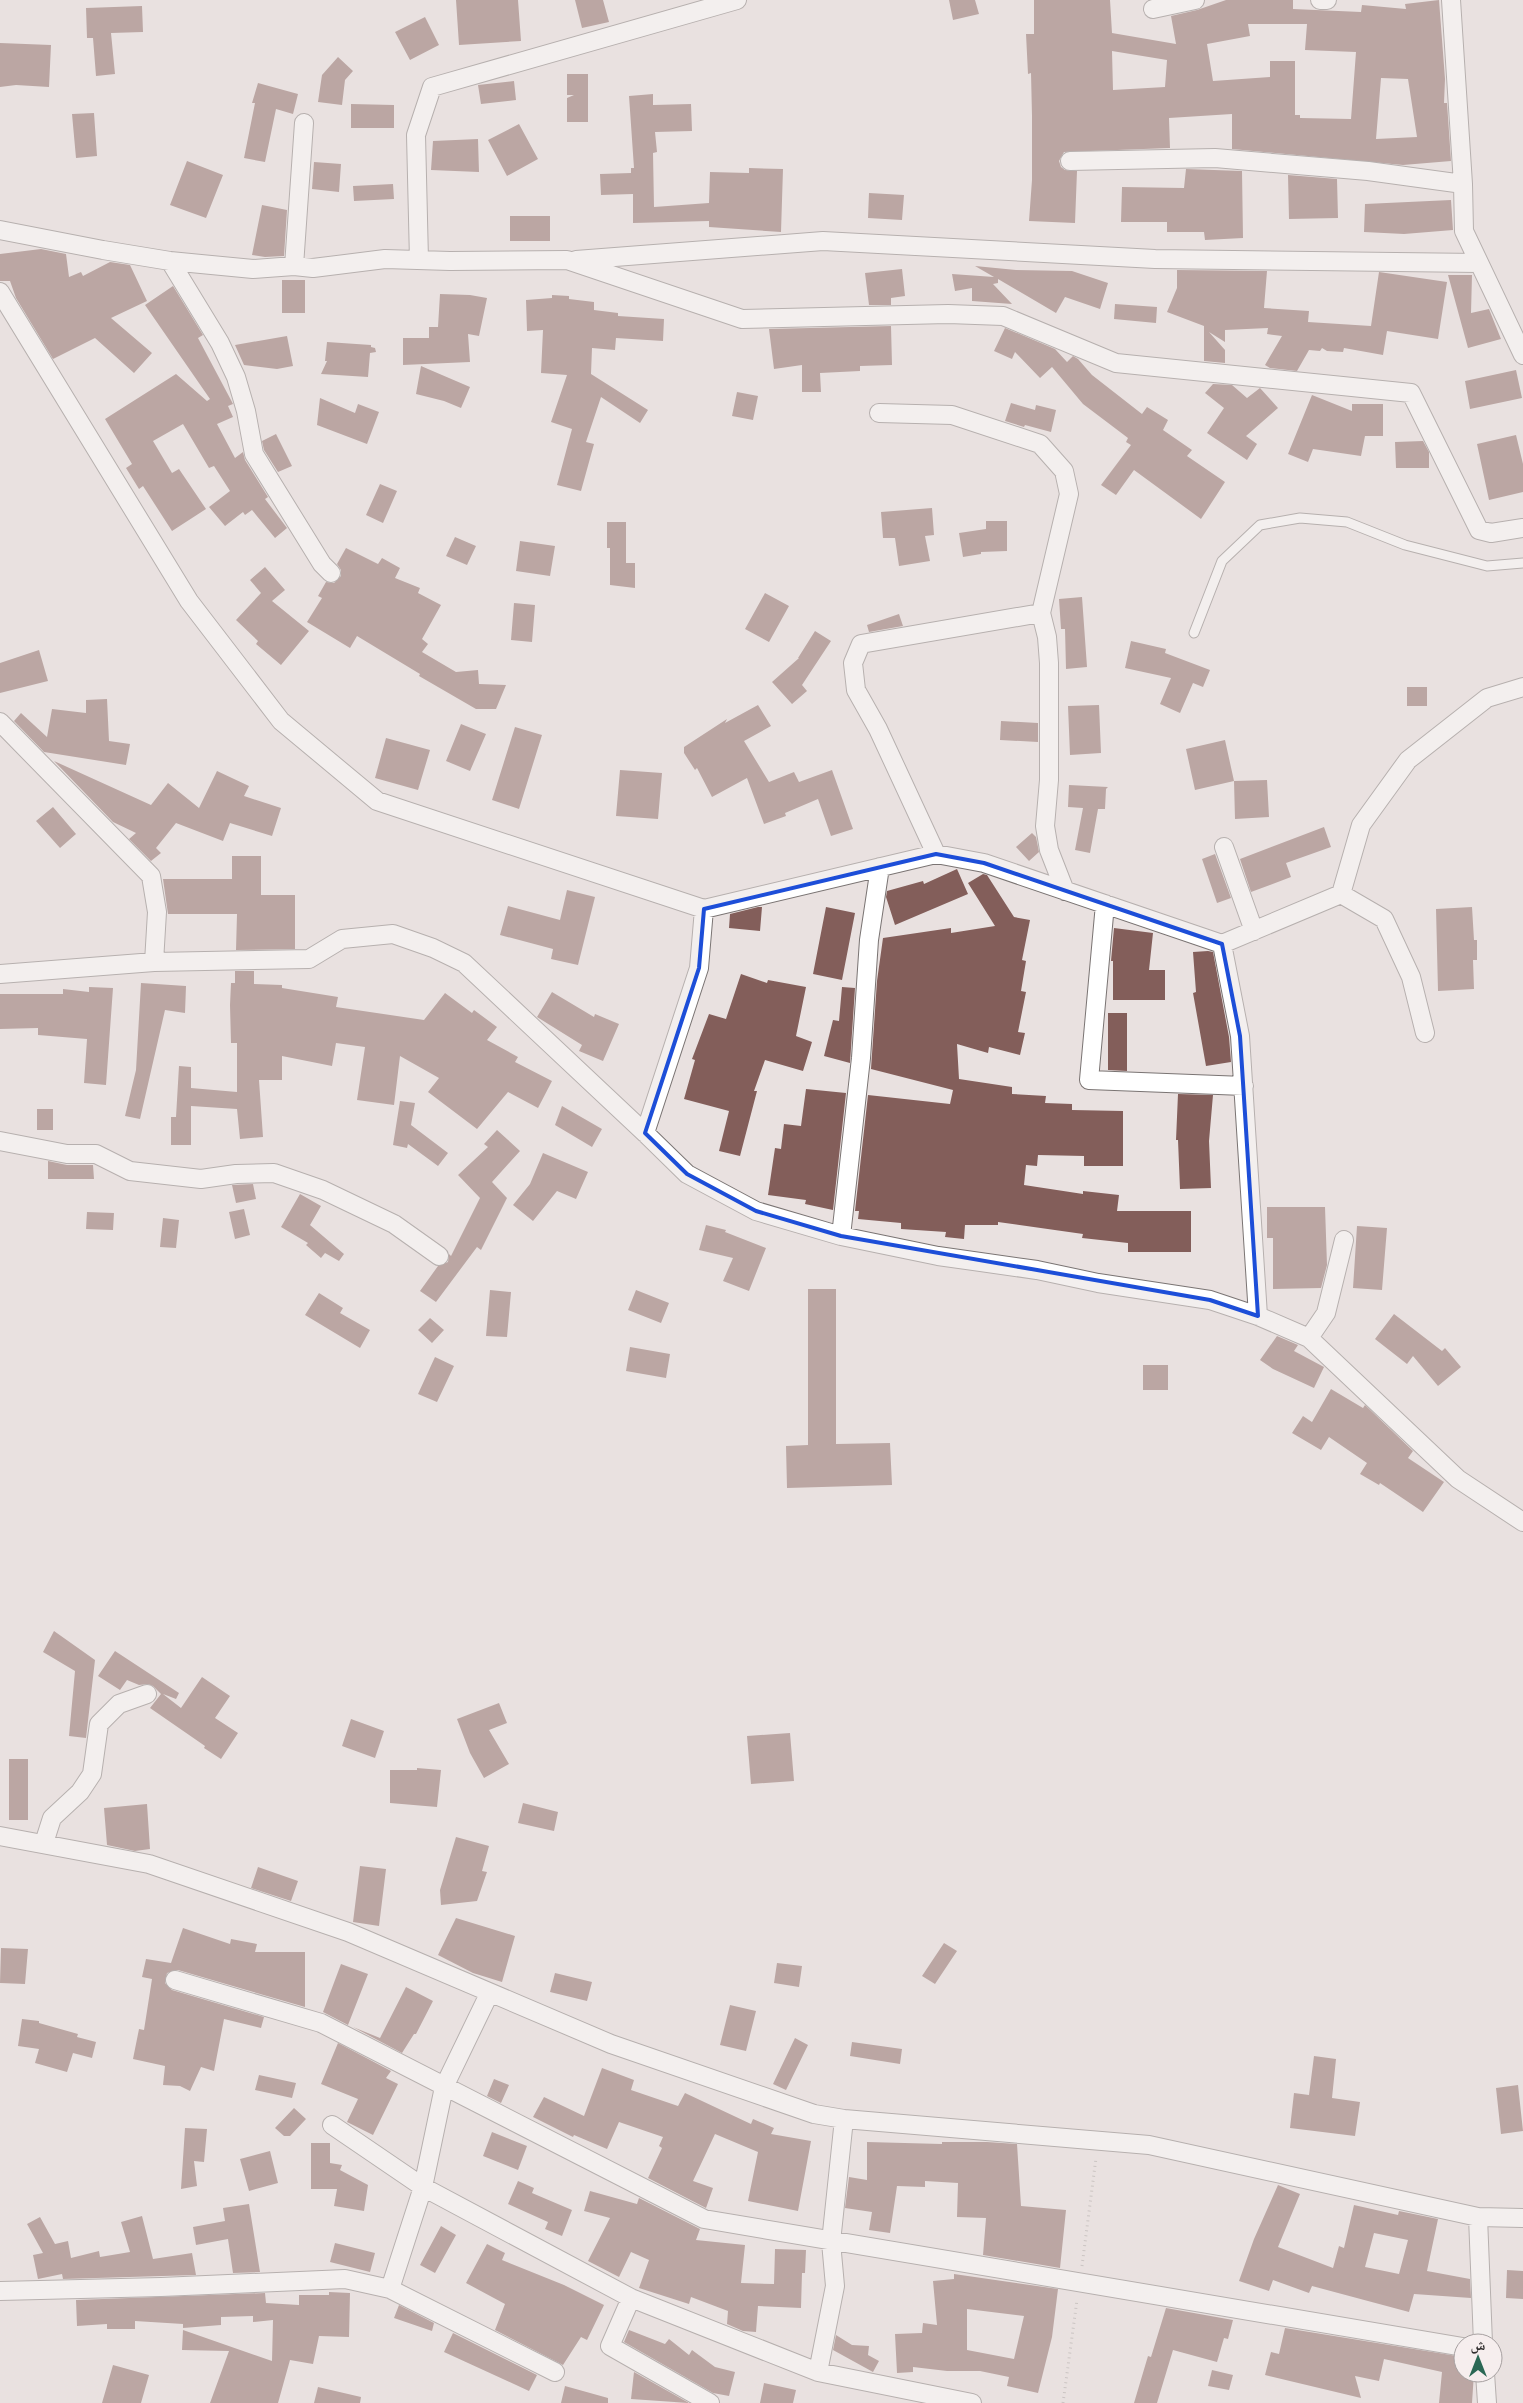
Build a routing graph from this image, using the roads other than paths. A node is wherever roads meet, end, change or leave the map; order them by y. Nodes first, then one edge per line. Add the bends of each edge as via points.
1 (737, 0) edge
2 (1195, 0) edge
3 (1320, 0) edge
4 (1327, 0) edge
5 (1451, 0) edge
6 (1153, 9) dead end
7 (304, 124) dead end
8 (1070, 161) dead end
9 (1463, 184) junction
10 (0, 230) edge
11 (419, 260) junction
12 (567, 260) junction
13 (170, 261) junction
14 (1479, 263) junction
15 (294, 266) junction
16 (0, 292) edge
17 (1523, 355) edge
18 (879, 413) dead end
19 (1523, 528) edge
20 (1523, 563) edge
21 (331, 573) dead end
22 (1041, 613) junction
23 (1194, 633) dead end
24 (1523, 686) edge
25 (0, 722) edge
26 (1224, 847) dead end
27 (936, 854) junction
28 (880, 867) junction
29 (1065, 891) junction
30 (1341, 894) junction
31 (1105, 904) junction
32 (704, 909) junction
33 (1254, 931) junction
34 (1222, 944) junction
35 (154, 962) junction
36 (0, 974) edge
37 (1425, 1033) dead end
38 (1244, 1086) junction
39 (645, 1133) junction
40 (0, 1141) edge
41 (840, 1236) junction
42 (1344, 1240) dead end
43 (439, 1256) dead end
44 (1258, 1316) junction
45 (1309, 1338) junction
46 (1523, 1522) edge
47 (148, 1694) dead end
48 (0, 1836) edge
49 (44, 1843) junction
50 (175, 1980) dead end
51 (489, 1994) junction
52 (444, 2087) junction
53 (844, 2119) junction
54 (332, 2125) dead end
55 (423, 2187) junction
56 (1478, 2217) junction
57 (1523, 2218) edge
58 (832, 2242) junction
59 (390, 2289) junction
60 (0, 2291) edge
61 (631, 2298) junction
62 (1483, 2333) edge
63 (1453, 2344) edge
64 (554, 2372) dead end
65 (818, 2372) junction
66 (1486, 2383) edge
67 (925, 2399) edge
68 (710, 2403) edge
69 (972, 2403) edge
70 (1487, 2403) edge

1 - 11 street via 432,87 416,135
2 - 6 street
3 - 4 street
5 - 9 street
7 - 15 street
8 - 9 street via 1215,158 1368,171
9 - 14 street via 1464,231
10 - 13 street
11 - 12 street
11 - 15 street via 385,259 313,268
12 - 14 street via 823,241 1155,259
12 - 19 street via 742,319 948,314 1003,316 1116,363 1411,393 1479,530 1491,533
13 - 15 street via 253,269
13 - 21 street via 220,343 236,377 254,454 322,564
14 - 17 street
16 - 32 street via 189,601 281,721 377,801
18 - 22 street via 952,415 1040,444 1064,471 1069,494
20 - 23 lane via 1486,566 1405,545 1347,522 1300,518 1260,524 1222,562
22 - 27 street via 861,644 853,662 856,690 878,729
22 - 29 street via 1049,663 1049,780 1044,826 1049,850
24 - 30 street via 1487,698 1408,760 1361,826
25 - 35 street via 151,876 157,912
26 - 33 street
27 - 28 street
27 - 29 street via 984,863
28 - 32 street
28 - 41 street via 869,940 861,1058
29 - 31 street
30 - 33 street
30 - 37 street via 1384,919 1411,977
31 - 34 street
31 - 38 street via 1089,1080
32 - 39 street via 699,968
33 - 34 street
34 - 38 street via 1240,1036
35 - 36 street
35 - 39 street via 309,959 342,938 393,934 434,948 464,963
38 - 44 street
39 - 41 street via 686,1174 756,1211
40 - 43 street via 67,1154 96,1154 130,1172 201,1179 274,1173 322,1190 394,1224
41 - 44 street via 938,1256 1210,1300
42 - 45 street via 1326,1313
44 - 45 street
45 - 46 street via 1458,1479
47 - 49 street via 119,1704 99,1724 92,1774 80,1792 52,1818
48 - 49 street
49 - 51 street via 149,1864 348,1932
50 - 52 street via 321,2023
51 - 52 street
51 - 53 street via 611,2044 814,2114
52 - 55 street
52 - 58 street via 704,2220
53 - 56 street via 1149,2145
53 - 58 street
54 - 55 street
55 - 59 street
55 - 61 street
56 - 57 street
56 - 62 street
58 - 63 street
58 - 65 street via 835,2286
59 - 60 street via 345,2279 161,2288
59 - 64 street
61 - 65 street
61 - 68 street via 610,2346
65 - 67 street
66 - 70 street
67 - 69 street

